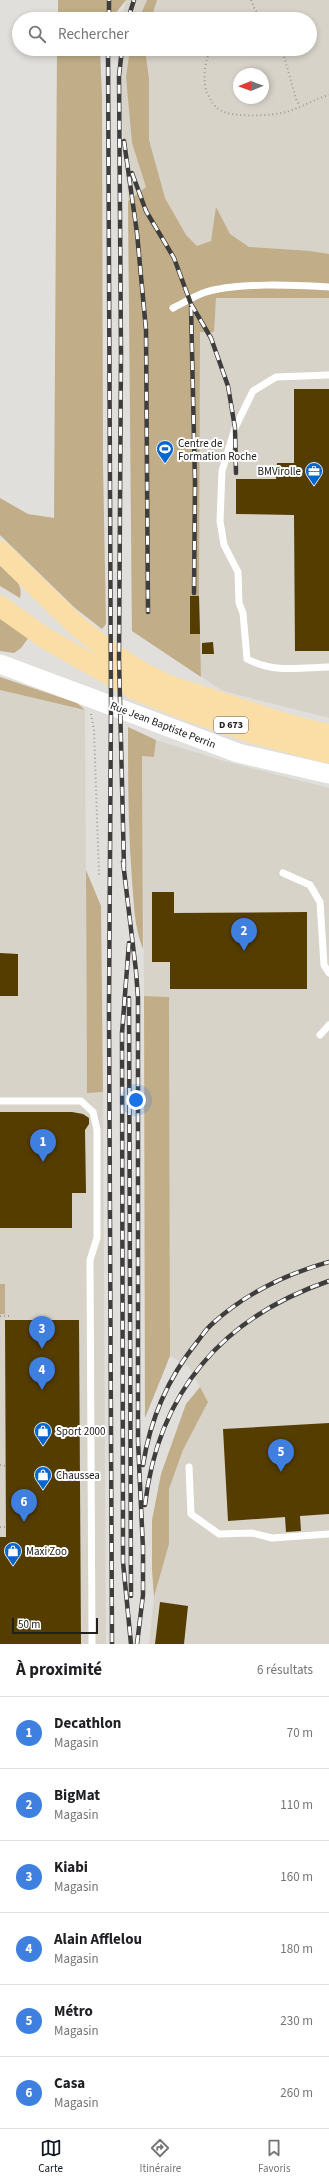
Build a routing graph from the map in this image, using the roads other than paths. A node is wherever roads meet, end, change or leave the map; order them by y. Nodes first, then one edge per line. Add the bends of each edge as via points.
1 (329, 287) edge
2 (173, 308) dead end
3 (329, 375) edge
4 (0, 551) edge
5 (0, 606) edge
6 (0, 664) edge
7 (329, 667) edge
8 (329, 735) edge
9 (329, 753) edge
10 (329, 774) edge
11 (283, 873) dead end
12 (329, 973) edge
13 (329, 1025) edge
14 (320, 1035) dead end
15 (0, 1101) edge
16 (189, 1467) dead end
17 (329, 1534) edge
18 (92, 1644) edge

1 - 2 lane via 230,288 204,293
3 - 7 lane via 276,377 254,391 235,428 222,471 220,521 224,545 238,572 239,603 243,613 247,659 262,666 282,668
4 - 8 main road via 77,626 110,652 143,673 166,685 286,724
5 - 9 main road, D 673 via 45,638 135,689 253,733
6 - 10 main road, Rue Jean Baptiste Perrin via 238,753
11 - 12 lane via 310,885 320,902 324,965
13 - 14 lane
15 - 18 lane via 81,1101 93,1112 97,1130 96,1238 90,1260
16 - 17 lane via 190,1514 219,1534 252,1533 272,1538

